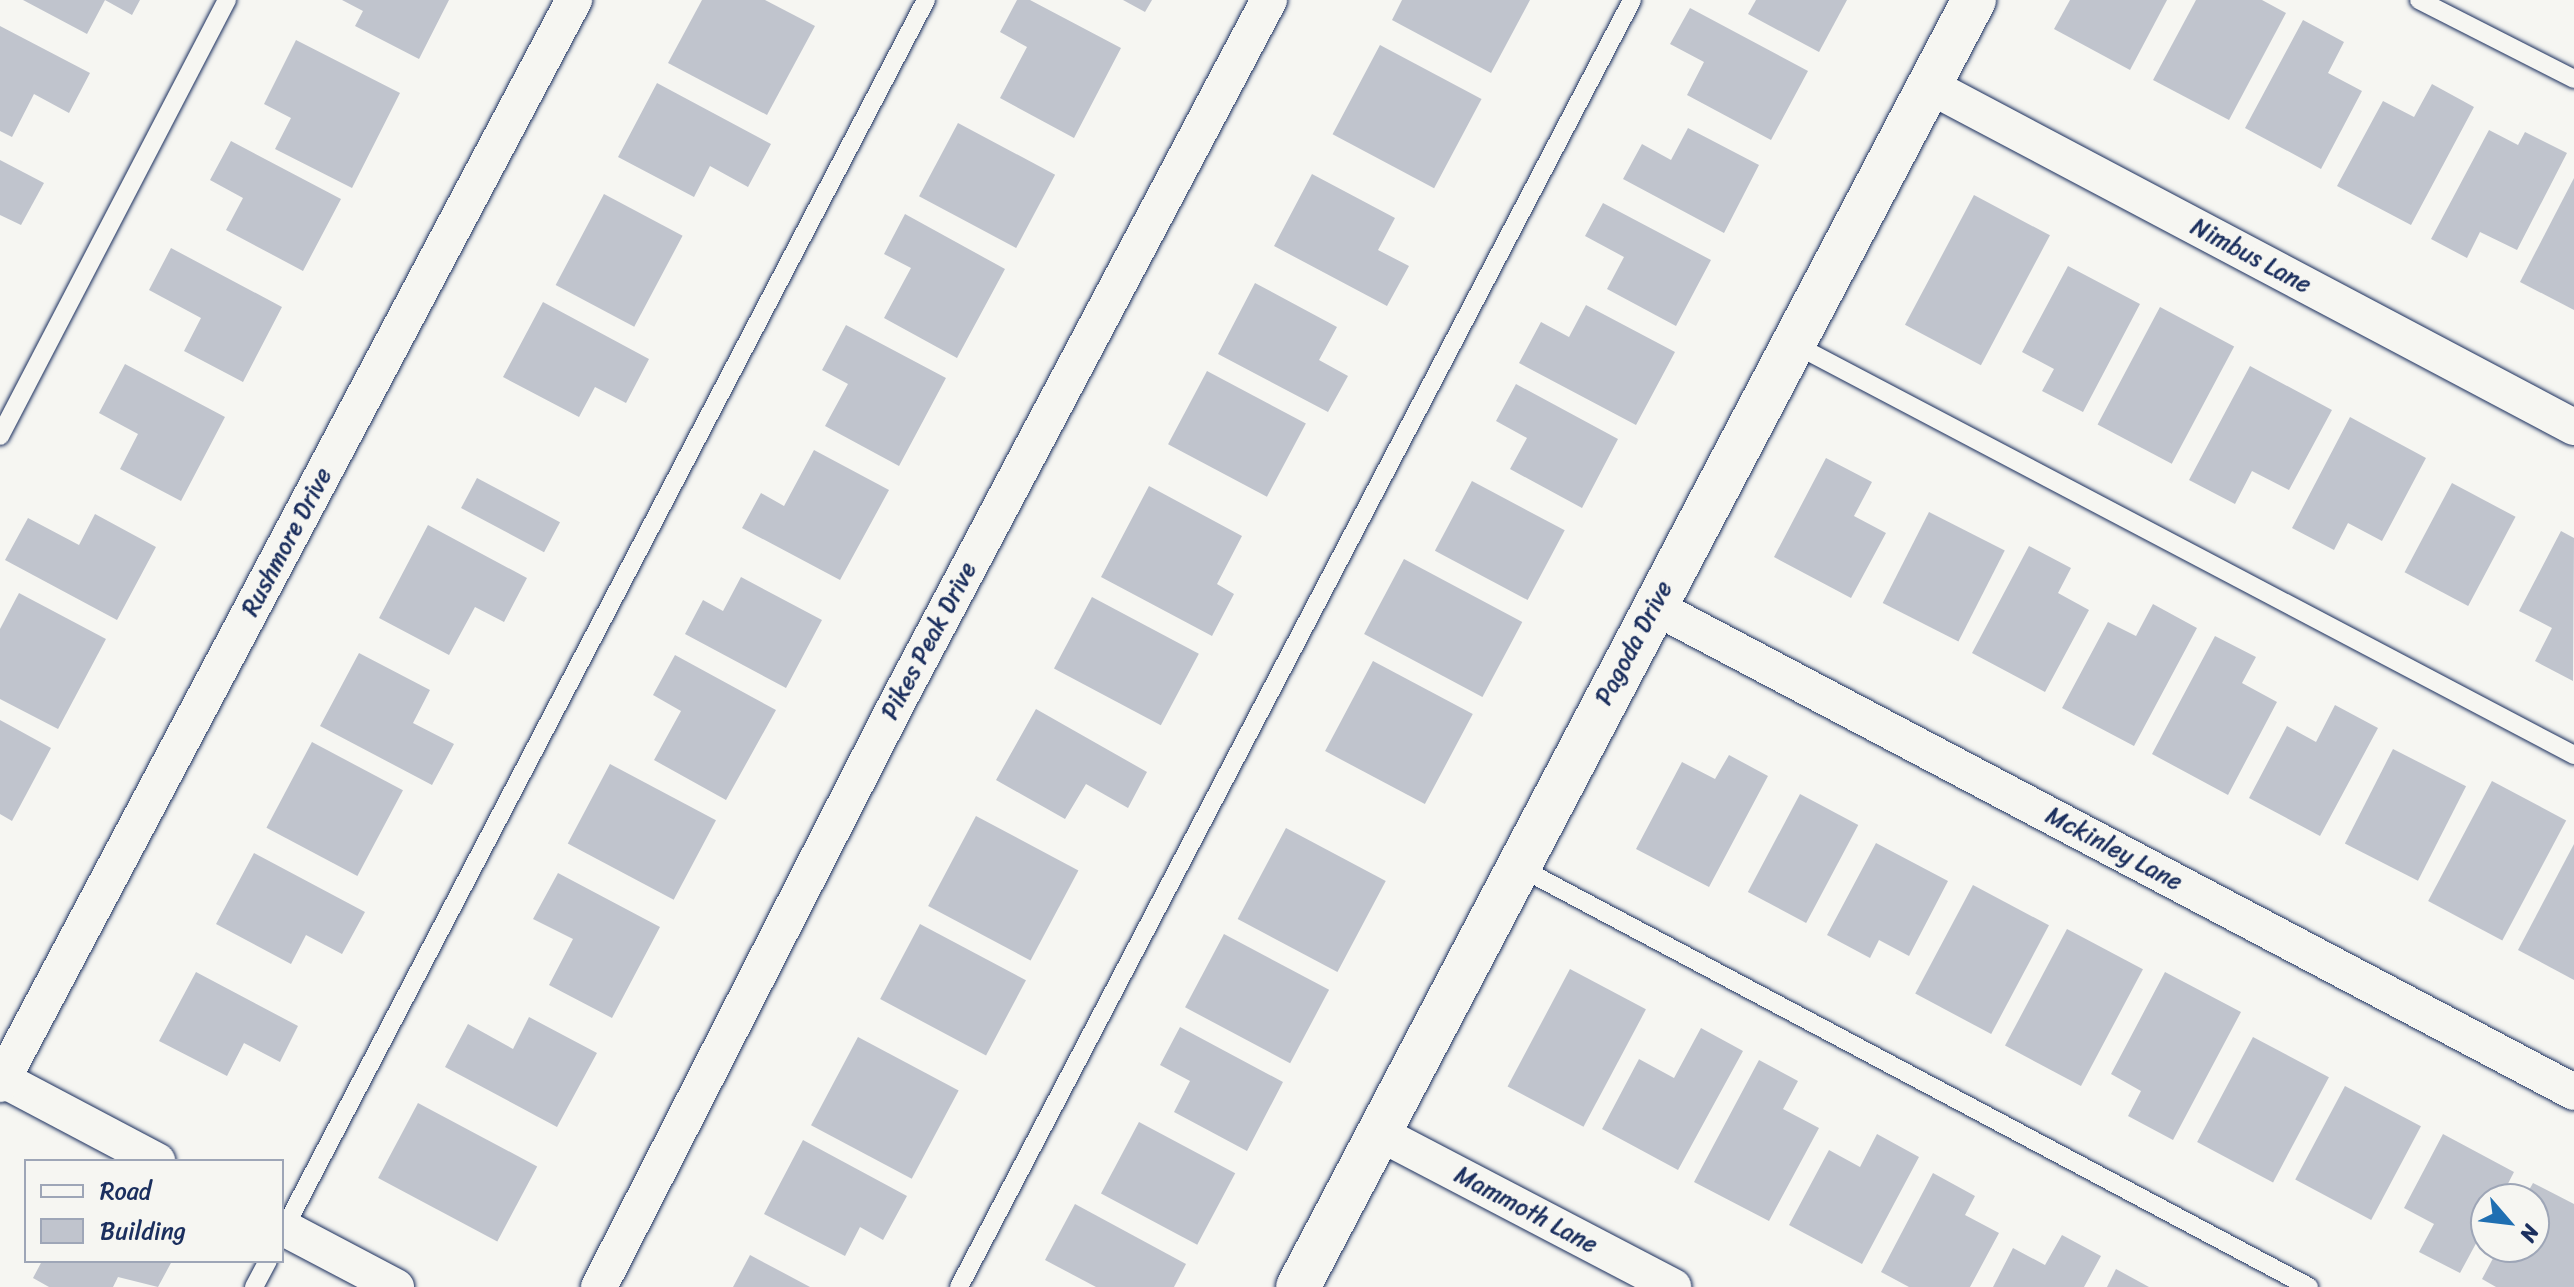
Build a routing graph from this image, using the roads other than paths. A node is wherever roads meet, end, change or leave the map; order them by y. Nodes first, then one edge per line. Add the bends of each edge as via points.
1 (227, 0) edge
2 (574, 0) edge
3 (926, 0) edge
4 (1269, 0) edge
5 (1632, 0) edge
6 (1974, 0) edge
7 (2419, 0) edge
8 (2574, 79) edge
9 (1928, 85) junction
10 (1792, 343) junction
11 (2574, 427) edge
12 (0, 436) edge
13 (1653, 606) junction
14 (2574, 755) edge
15 (1517, 866) junction
16 (1, 1080) edge
17 (2574, 1092) edge
18 (1379, 1133) junction
19 (153, 1159) edge
20 (284, 1228) edge
21 (284, 1231) edge
22 (267, 1263) edge
23 (254, 1287) edge
24 (396, 1287) edge
25 (599, 1287) edge
26 (959, 1287) edge
27 (1298, 1287) edge
28 (1673, 1287) edge
29 (2309, 1287) edge

1 - 12 lane
2 - 16 street, Rushmore Drive
3 - 20 lane
4 - 25 street, Pikes Peak Drive via 899,699
5 - 26 lane
6 - 9 street, Pagoda Drive
7 - 8 lane
9 - 10 street, Pagoda Drive
9 - 11 street, Nimbus Lane
10 - 13 street, Pagoda Drive
10 - 14 lane
13 - 15 street, Pagoda Drive
13 - 17 street, Mckinley Lane
15 - 18 street, Pagoda Drive
15 - 29 lane
16 - 19 street
18 - 27 street, Pagoda Drive
18 - 28 street, Mammoth Lane
21 - 24 street
22 - 23 lane

